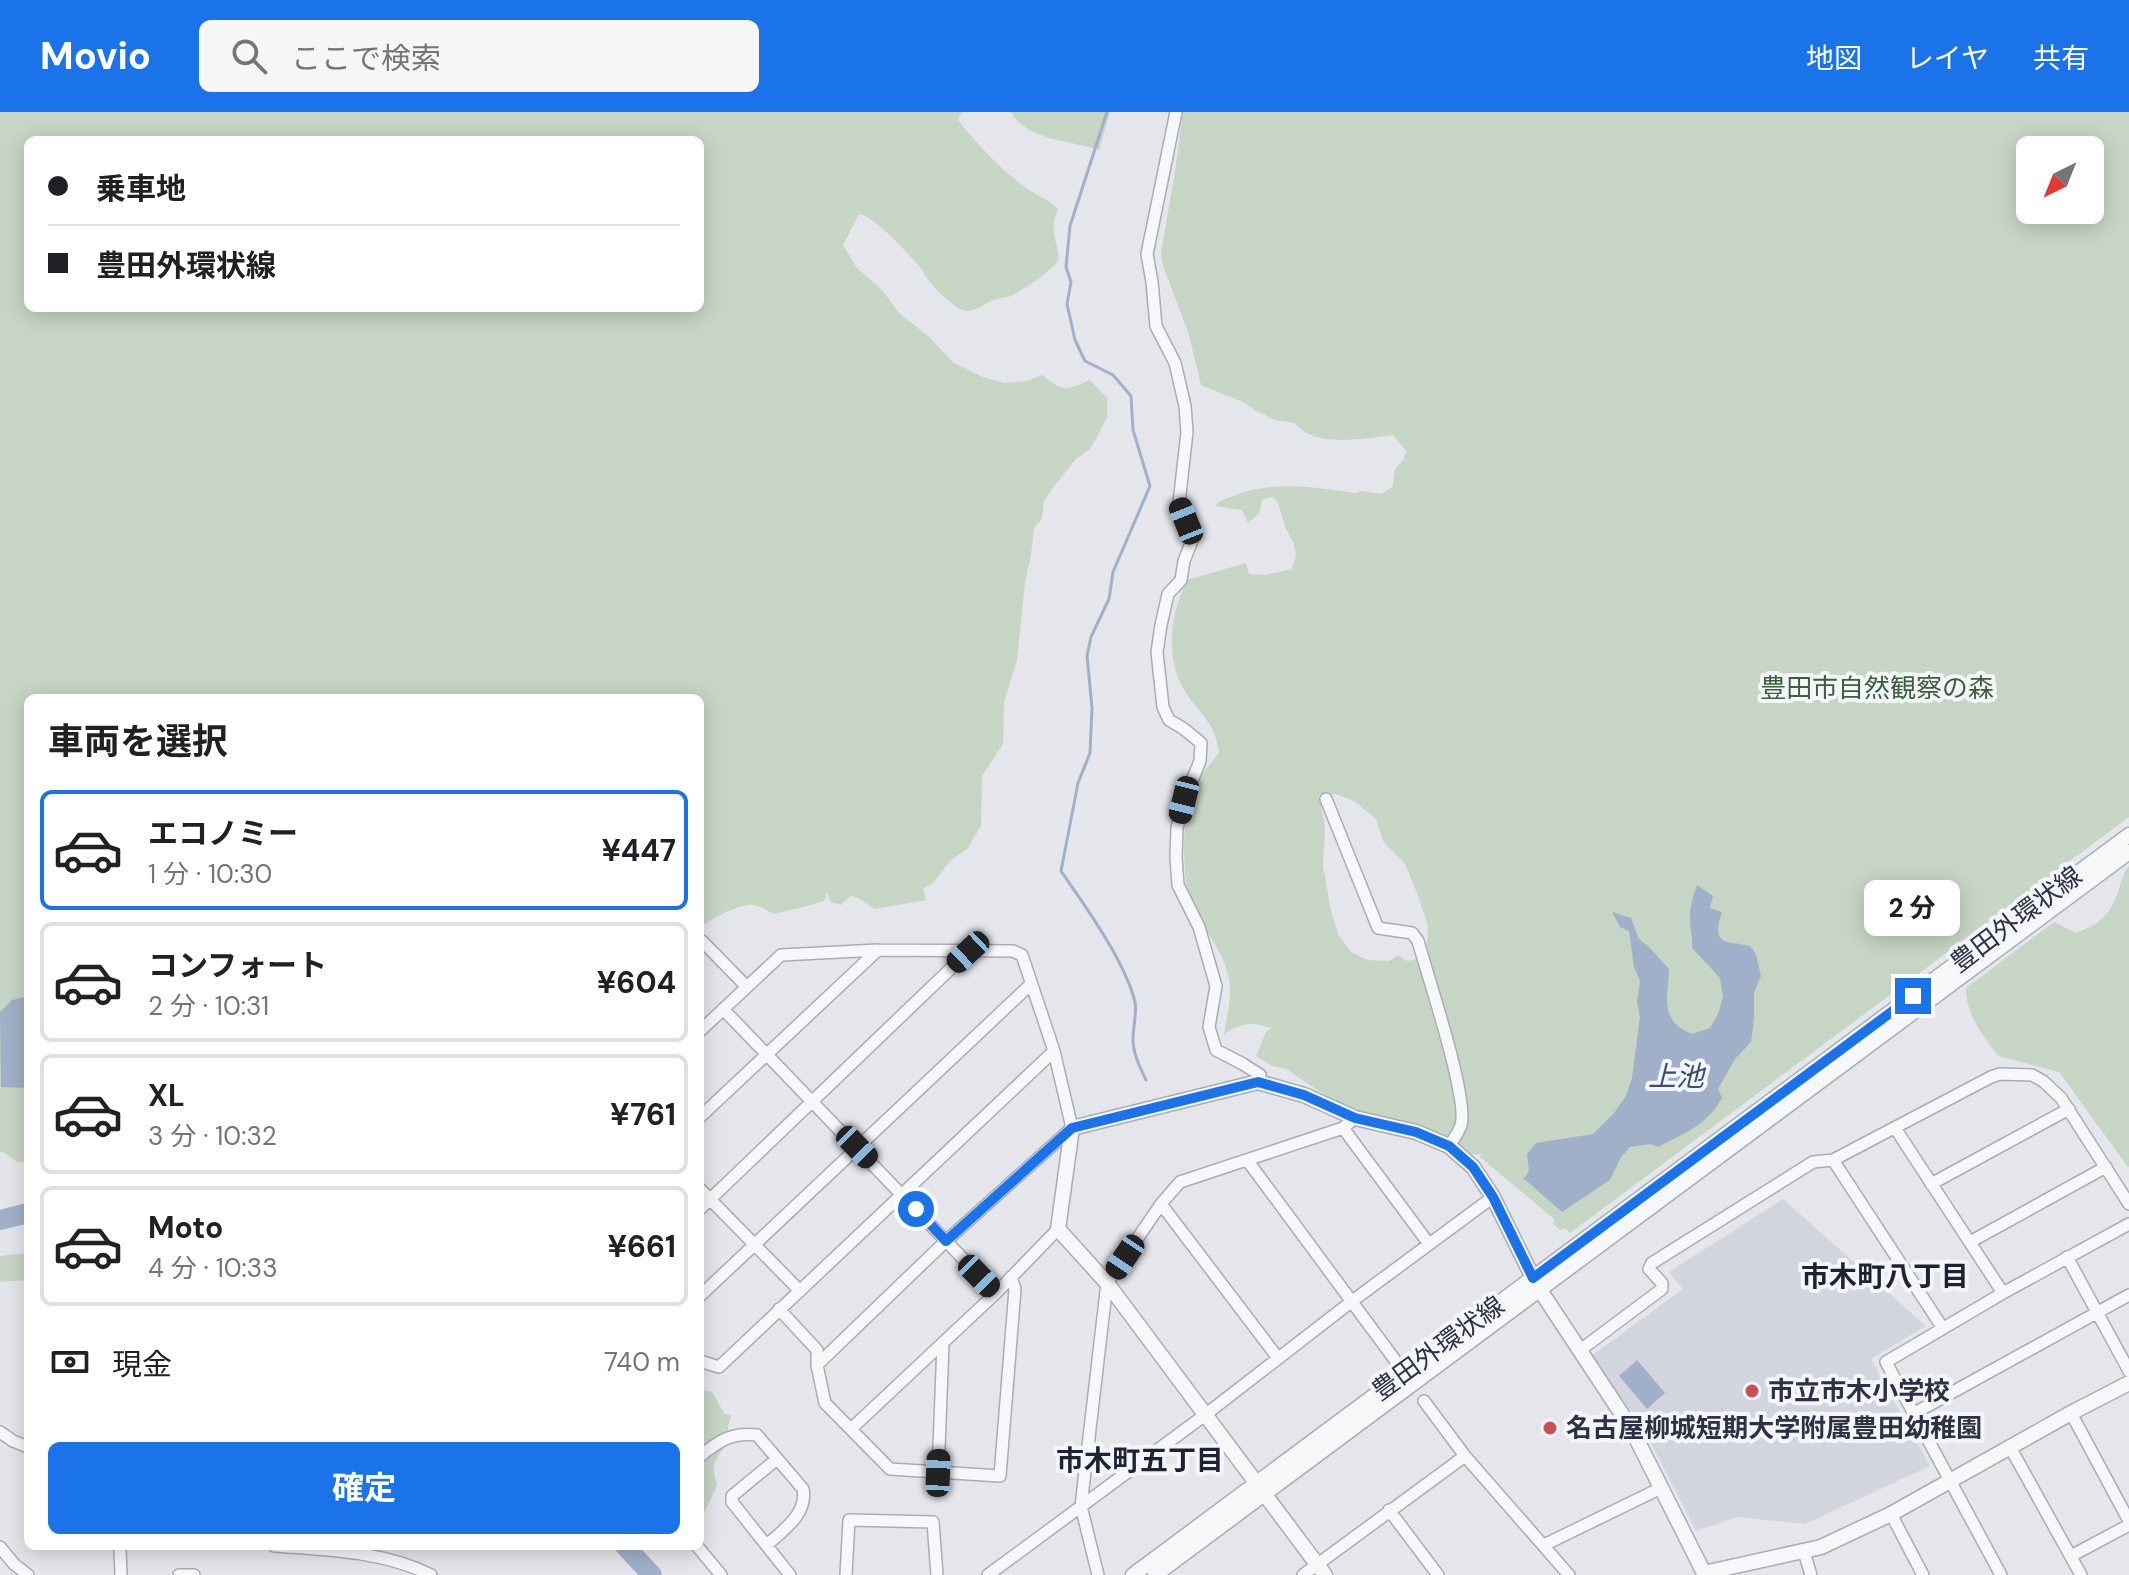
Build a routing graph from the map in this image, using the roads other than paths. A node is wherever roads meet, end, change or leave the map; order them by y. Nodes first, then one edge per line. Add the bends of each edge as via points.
1 (1176, 112) edge
2 (1326, 799) dead end
3 (2129, 835) edge
4 (2129, 852) edge
5 (704, 943) edge
6 (878, 950) junction
7 (968, 952) junction
8 (1031, 984) junction
9 (746, 986) junction
10 (723, 1009) junction
11 (704, 1027) edge
12 (1054, 1051) junction
13 (767, 1054) junction
14 (1258, 1082) junction
15 (812, 1100) junction
16 (2069, 1109) junction
17 (704, 1113) edge
18 (1355, 1118) junction
19 (1072, 1128) junction
20 (1343, 1128) junction
21 (1895, 1128) junction
22 (1449, 1146) junction
23 (857, 1147) junction
24 (1247, 1160) junction
25 (1833, 1160) junction
26 (2106, 1167) junction
27 (1931, 1184) junction
28 (704, 1193) edge
29 (902, 1193) junction
30 (1493, 1197) junction
31 (710, 1199) junction
32 (1161, 1204) junction
33 (2129, 1204) edge
34 (704, 1205) edge
35 (2129, 1224) edge
36 (1058, 1229) junction
37 (946, 1241) junction
38 (1970, 1242) junction
39 (1429, 1244) junction
40 (754, 1245) junction
41 (2067, 1257) junction
42 (1011, 1277) junction
43 (1107, 1283) junction
44 (1536, 1284) junction
45 (800, 1291) junction
46 (704, 1292) edge
47 (996, 1293) junction
48 (2003, 1293) junction
49 (2129, 1295) edge
50 (1351, 1302) junction
51 (779, 1309) junction
52 (2098, 1312) junction
53 (1942, 1327) junction
54 (943, 1344) junction
55 (1579, 1351) junction
56 (1278, 1358) junction
57 (1395, 1360) dead end
58 (704, 1362) edge
59 (817, 1365) junction
60 (2129, 1371) edge
61 (2129, 1383) edge
62 (1424, 1401) dead end
63 (2071, 1413) junction
64 (1913, 1414) junction
65 (1205, 1415) junction
66 (851, 1429) junction
67 (0, 1432) edge
68 (24, 1445) edge
69 (2010, 1447) junction
70 (704, 1453) edge
71 (1465, 1456) junction
72 (777, 1459) junction
73 (938, 1473) junction
74 (1951, 1480) junction
75 (1261, 1488) junction
76 (1661, 1488) junction
77 (1081, 1506) junction
78 (1389, 1510) junction
79 (1891, 1514) junction
80 (2129, 1523) edge
81 (767, 1545) junction
82 (1544, 1545) junction
83 (0, 1547) edge
84 (120, 1550) edge
85 (321, 1550) edge
86 (700, 1550) edge
87 (1804, 1552) junction
88 (2071, 1556) junction
89 (1321, 1570) edge
90 (1704, 1574) edge
91 (28, 1575) edge
92 (121, 1575) edge
93 (179, 1575) edge
94 (194, 1575) edge
95 (431, 1575) edge
96 (721, 1575) edge
97 (790, 1575) edge
98 (846, 1575) edge
99 (937, 1575) edge
100 (988, 1575) edge
101 (1098, 1575) edge
102 (1133, 1575) edge
103 (1155, 1575) edge
104 (1303, 1575) edge
105 (1438, 1575) edge
106 (1569, 1575) edge
107 (1811, 1575) edge
108 (1923, 1575) edge
109 (2001, 1575) edge
110 (2081, 1575) edge

1 - 14 street via 1147,254 1156,326 1175,363 1185,406 1179,503 1193,538 1181,580 1168,594 1157,652 1169,720 1201,743 1177,828 1176,857 1178,885 1199,927 1216,986 1209,1027 1216,1050 1260,1075
2 - 22 street via 1378,928 1412,933 1418,941 1459,1088 1461,1126
3 - 44 street, 豊田外環状線
4 - 44 street, 豊田外環状線
5 - 9 street
6 - 7 street
6 - 9 street via 781,955
6 - 13 street
7 - 8 street via 1022,955
7 - 15 street
8 - 12 street
8 - 23 street
9 - 10 street
10 - 11 street
10 - 13 street
12 - 19 street
12 - 29 street
13 - 15 street
13 - 17 street
14 - 18 street
14 - 19 street
15 - 23 street
15 - 31 street
16 - 21 street via 2032,1075 2000,1074
16 - 26 street
16 - 27 street
18 - 20 street
18 - 22 street
19 - 36 street
19 - 37 street
20 - 24 street
20 - 39 street
21 - 25 street
21 - 27 street
22 - 30 street via 1473,1167
23 - 29 street
23 - 40 street
24 - 32 street via 1180,1182
24 - 50 street
25 - 53 street
25 - 55 street via 1813,1162 1652,1263 1649,1269 1662,1289
26 - 33 street
26 - 38 street
27 - 38 street
28 - 31 street
29 - 37 street
29 - 45 street
30 - 39 street
30 - 44 street
31 - 34 street
31 - 40 street
32 - 43 street
32 - 56 street
35 - 41 street
36 - 42 street
36 - 43 street
37 - 47 street
37 - 59 street
38 - 48 street
39 - 50 street
40 - 45 street
40 - 46 street
41 - 48 street
41 - 52 street
42 - 47 street
42 - 73 street via 1015,1289 1000,1476
43 - 65 street
43 - 77 street
44 - 55 street
44 - 75 street, 豊田外環状線
45 - 51 street
47 - 54 street
48 - 53 street
49 - 52 street
50 - 56 street
50 - 57 street
51 - 58 street via 719,1367
51 - 59 street via 817,1350
52 - 60 street
52 - 64 street
53 - 64 street via 1886,1362
54 - 66 street
54 - 73 street
55 - 76 street via 1631,1428
56 - 65 street
59 - 66 street via 825,1403
61 - 63 street
62 - 71 street
63 - 69 street
63 - 80 street
64 - 74 street
65 - 75 street
65 - 77 street
66 - 73 street via 890,1469
67 - 68 street
69 - 74 street
69 - 88 street
70 - 72 street via 742,1433 757,1435
71 - 78 street
71 - 82 street
72 - 81 street via 805,1498 798,1515
72 - 81 street via 732,1496
74 - 79 street
74 - 109 street
75 - 89 street
75 - 102 street, 豊田外環状線
75 - 103 street, 豊田外環状線
76 - 82 street
76 - 90 street
77 - 100 street
77 - 101 street
78 - 89 street
78 - 105 street
79 - 87 street
79 - 108 street
80 - 88 street
81 - 97 street
82 - 106 street
83 - 91 street
84 - 92 street
85 - 95 street via 410,1564
86 - 96 street
87 - 90 street
87 - 107 street
88 - 110 street
89 - 104 street
93 - 94 street
98 - 99 street via 849,1520 933,1522

